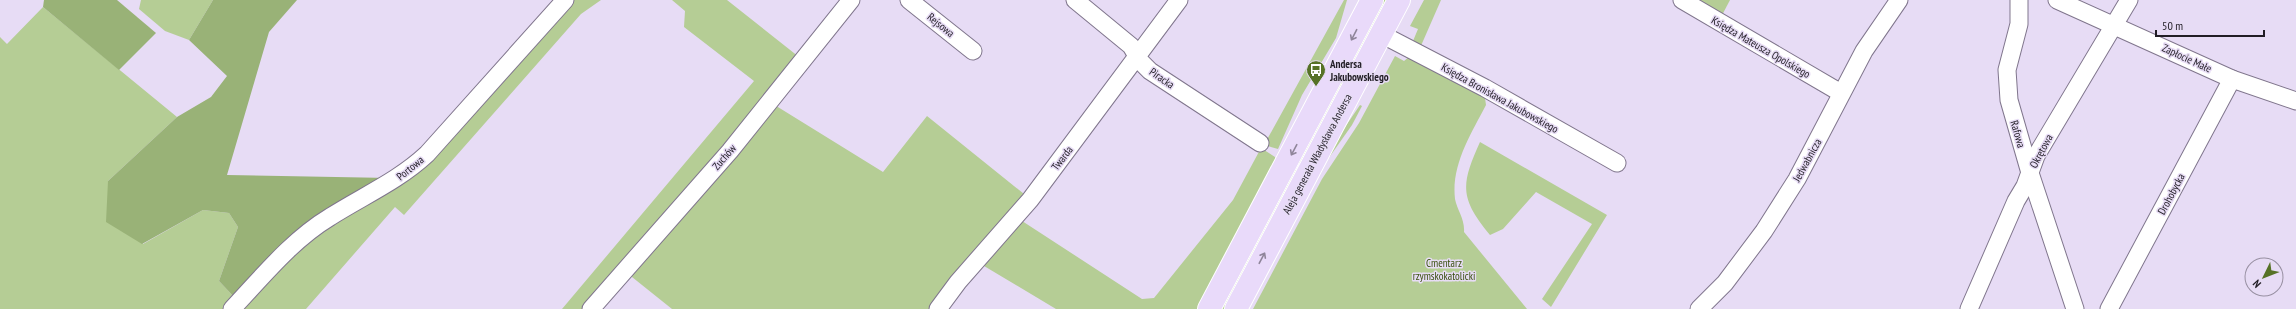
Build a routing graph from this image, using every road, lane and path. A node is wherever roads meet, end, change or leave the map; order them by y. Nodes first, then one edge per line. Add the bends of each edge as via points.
1 (565, 0) edge
2 (851, 0) edge
3 (909, 0) edge
4 (1075, 0) edge
5 (1179, 0) edge
6 (1372, 0) edge
7 (1399, 0) edge
8 (1682, 0) edge
9 (1899, 0) edge
10 (2019, 0) edge
11 (2057, 0) edge
12 (2129, 0) edge
13 (2114, 24) junction
14 (1381, 34) junction
15 (973, 51) dead end
16 (1138, 56) junction
17 (2232, 79) junction
18 (1841, 93) junction
19 (2296, 101) edge
20 (1260, 143) dead end
21 (1617, 163) dead end
22 (2030, 173) junction
23 (232, 309) edge
24 (591, 309) edge
25 (938, 309) edge
26 (1210, 309) edge
27 (1236, 309) edge
28 (1699, 309) edge
29 (1969, 309) edge
30 (2075, 309) edge
31 (2109, 309) edge

1 - 23 street, Portowa via 433,148 411,169 329,217 303,236
2 - 24 street, Zuchów via 730,151
3 - 15 street, Rejsowa
4 - 16 street, Piracka via 1131,46
5 - 16 street, Twarda
6 -> 26 main road, Aleja generała Władysława Andersa
7 - 14 main road, Aleja generała Władysława Andersa
8 - 18 street, Księdza Mateusza Opolskiego
9 - 18 street, Jedwabnicza via 1864,51
10 - 22 street, Rafowa via 2019,24 2007,85
11 - 13 street, Zapłocie Małe
12 - 13 street, Okrętowa
13 - 17 street, Zapłocie Małe
13 - 22 street, Okrętowa via 2036,156
14 - 21 street, Księdza Bronisława Jakubowskiego via 1485,88
27 -> 14 main road, Aleja generała Władysława Andersa
16 - 20 street, Piracka via 1150,71
16 - 25 street, Twarda via 1030,200 958,282
17 - 19 street, Zapłocie Małe
17 - 31 street, Drohobycka
18 - 28 street, Jedwabnicza via 1797,179 1767,226 1725,283
22 - 29 street, Okrętowa
22 - 30 street, Rafowa

